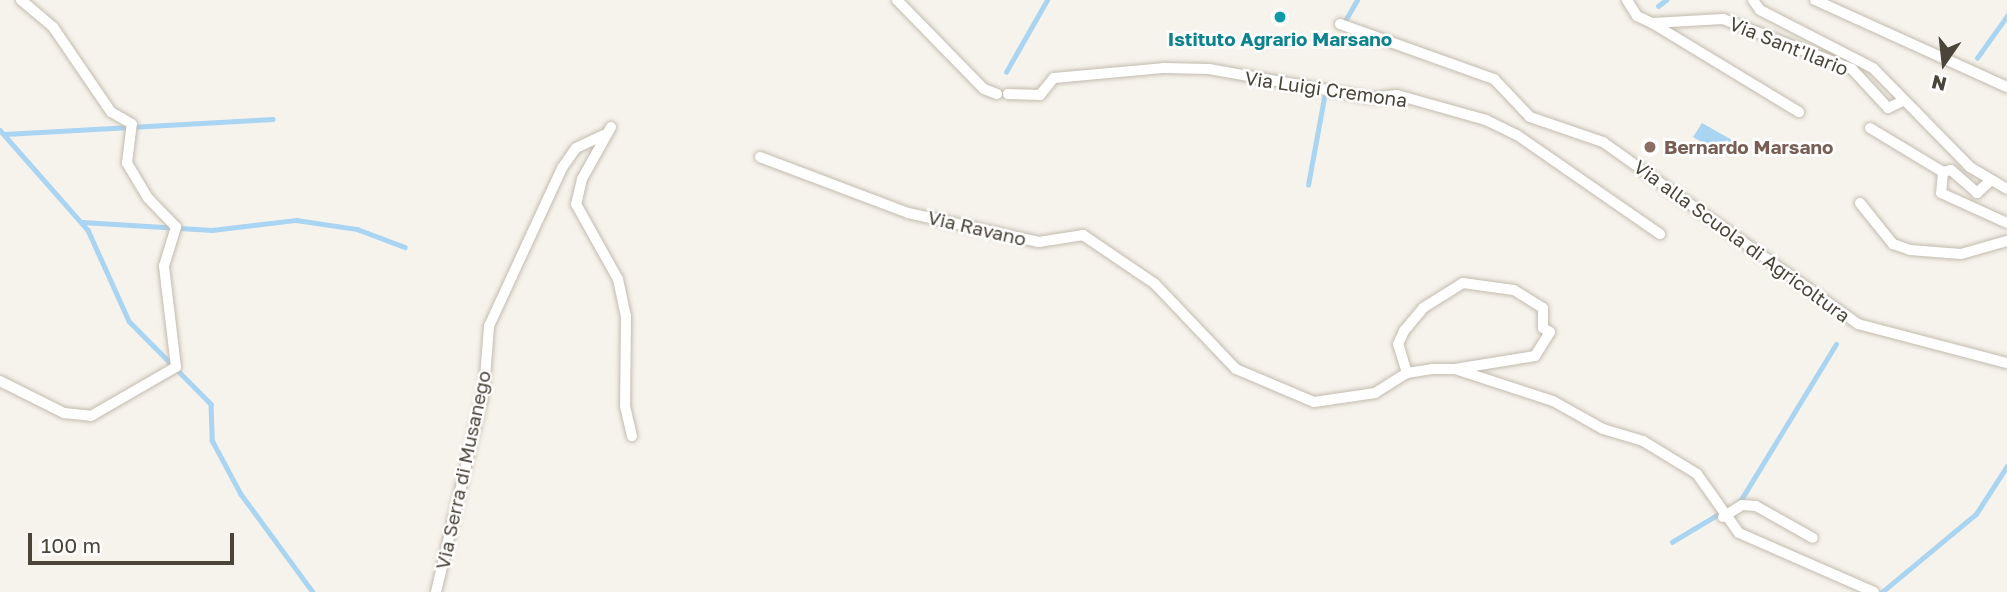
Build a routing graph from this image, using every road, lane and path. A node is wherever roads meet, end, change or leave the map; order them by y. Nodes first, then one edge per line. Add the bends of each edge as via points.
1 (21, 0) edge
2 (897, 0) edge
3 (1627, 0) edge
4 (1753, 0) edge
5 (1821, 1) edge
6 (1652, 23) junction
7 (1340, 24) dead end
8 (2007, 87) edge
9 (1903, 101) junction
10 (1799, 113) dead end
11 (1870, 128) dead end
12 (760, 157) dead end
13 (1943, 172) junction
14 (1990, 181) junction
15 (2007, 189) edge
16 (1860, 203) dead end
17 (2007, 223) edge
18 (1661, 233) dead end
19 (2007, 241) edge
20 (2007, 363) edge
21 (1455, 369) junction
22 (1406, 373) junction
23 (0, 381) edge
24 (632, 436) dead end
25 (1723, 517) junction
26 (1813, 538) dead end
27 (436, 592) edge
28 (1874, 592) edge

1 - 23 street via 52,27 111,112 132,124 127,163 148,198 176,227 164,267 176,367 91,416 64,413
2 - 18 street, Via Luigi Cremona via 984,89 1040,95 1054,78 1163,68 1209,69 1372,98 1397,95 1517,135
3 - 6 street via 1637,16
4 - 9 street, Via Sant'Ilario via 1760,10 1861,59
5 - 8 street
6 - 9 street, Via Sant'Ilario via 1723,19 1852,69 1888,108
6 - 10 street
7 - 20 street, Via alla Scuola di Agricoltura via 1482,74 1530,117 1603,142 1858,324
9 - 14 street, Via Sant'Ilario
11 - 13 street, Via Sant'Ilario
12 - 22 street, Via Ravano via 908,213 1039,242 1083,235 1155,284 1236,369 1314,402 1375,393
13 - 14 street, Via Sant'Ilario via 1951,170 1977,193
13 - 17 street via 1941,193
14 - 15 street, Via Sant'Ilario
16 - 19 street via 1893,244 1910,250 1961,254
21 - 22 street
21 - 22 street via 1537,355 1550,332 1542,328 1543,308 1514,290 1463,283 1433,300 1398,344
21 - 25 street via 1553,401 1602,429 1643,441 1697,474
24 - 27 street, Via Serra di Musanego via 625,406 626,316 618,279 576,204 609,134 576,148 562,168 489,326 484,390
25 - 26 street via 1742,505 1756,506 1780,514
25 - 28 street via 1777,552

